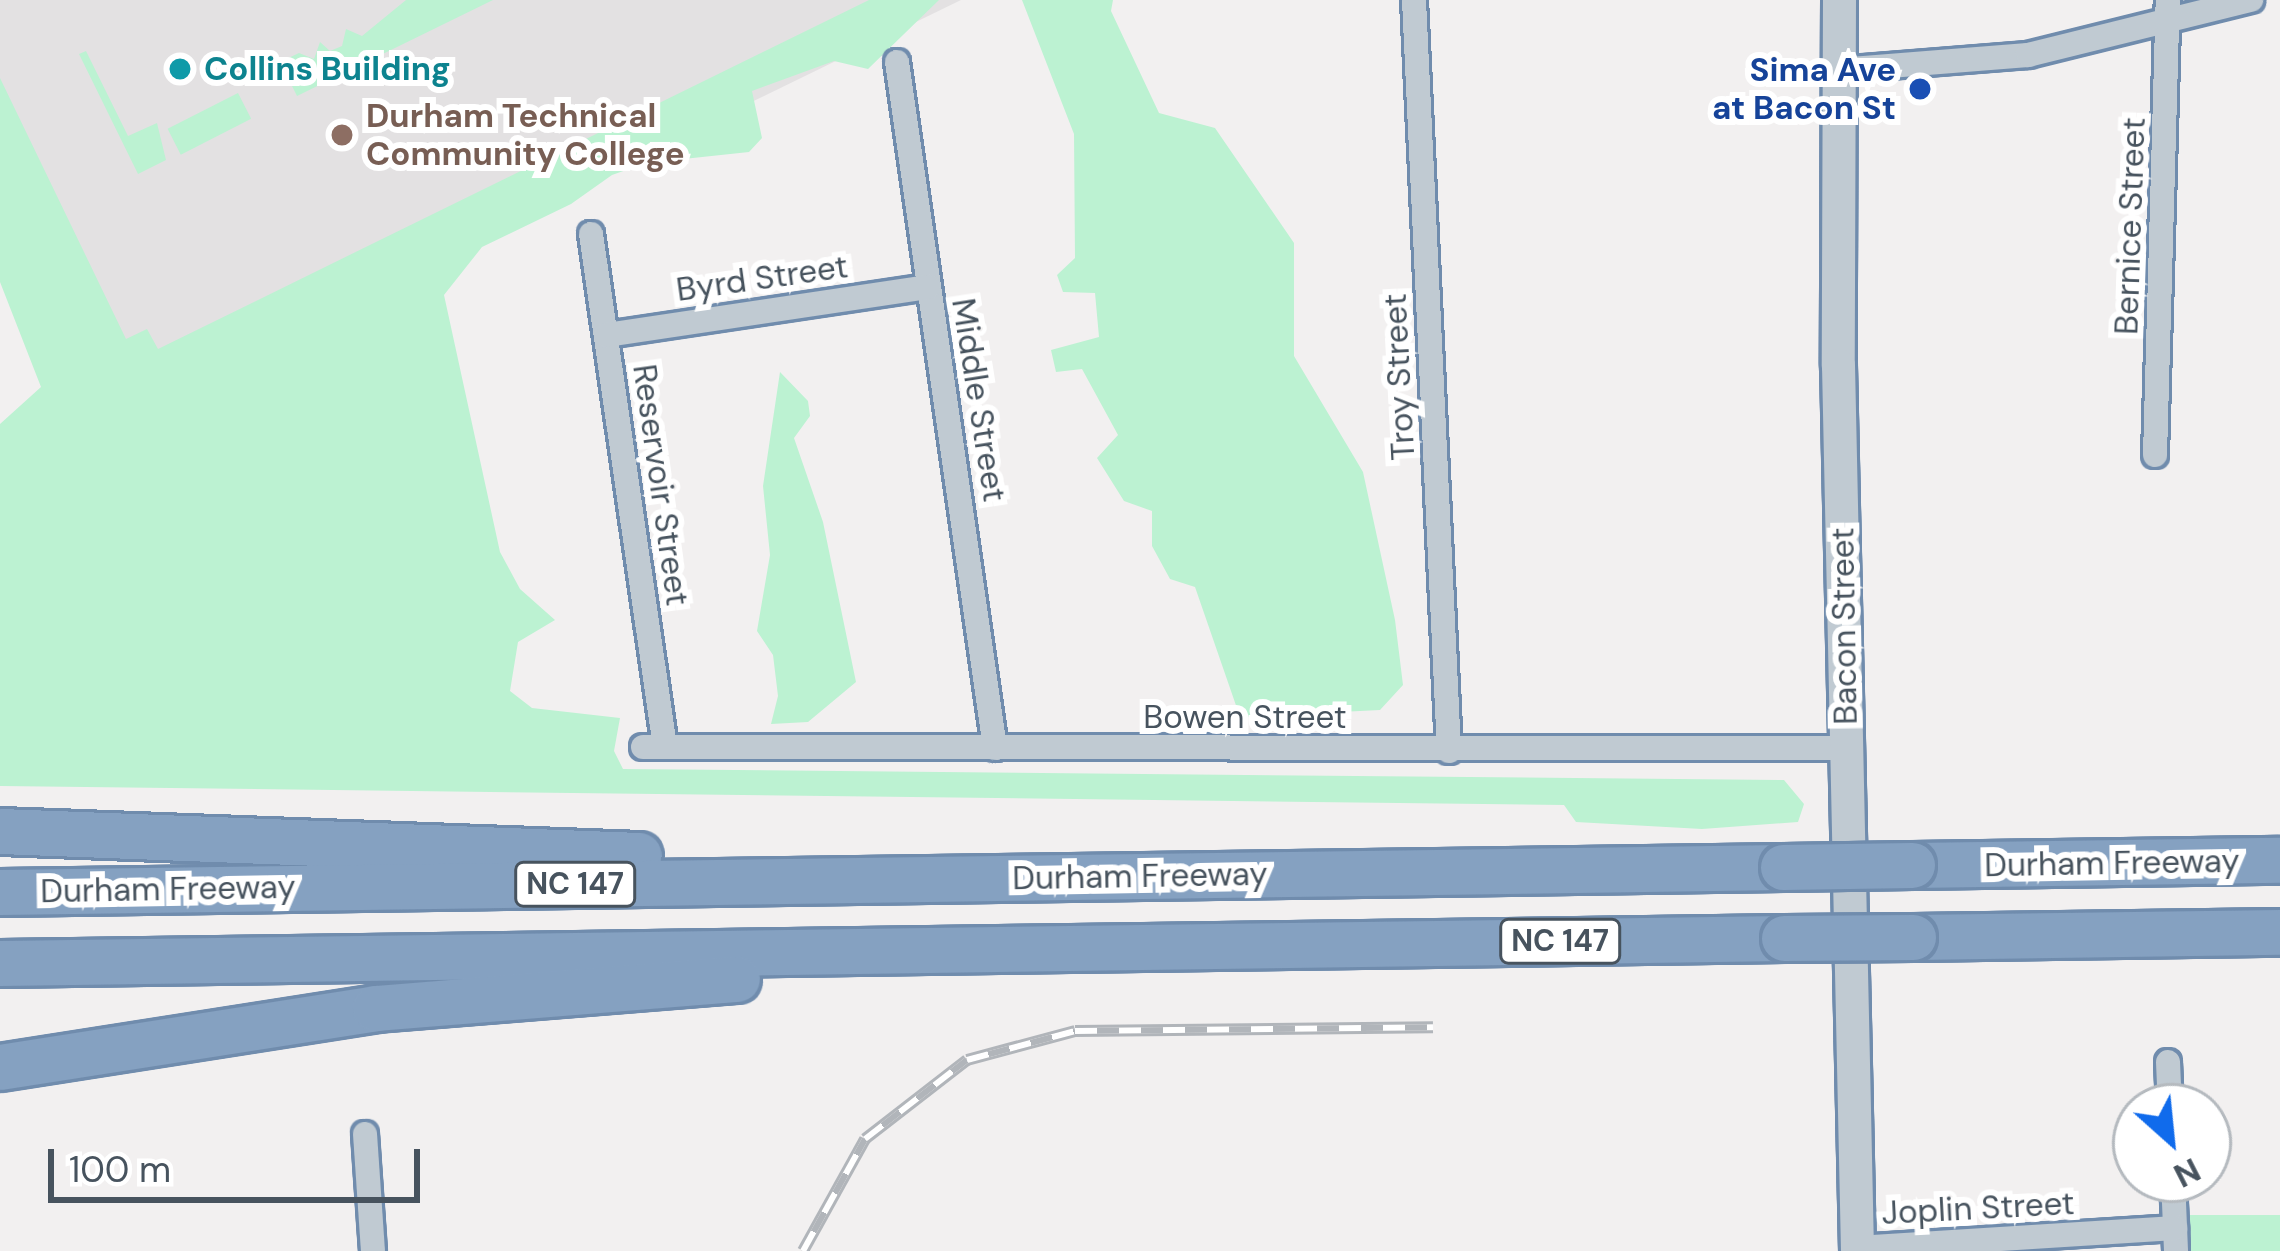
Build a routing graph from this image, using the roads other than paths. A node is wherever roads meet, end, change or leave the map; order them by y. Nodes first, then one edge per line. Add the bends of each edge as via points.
1 (1414, 0) edge
2 (1839, 0) edge
3 (2251, 0) edge
4 (2168, 13) edge
5 (897, 62) dead end
6 (1838, 70) junction
7 (591, 234) dead end
8 (928, 287) junction
9 (606, 335) junction
10 (2155, 455) dead end
11 (654, 747) joint
12 (994, 748) junction
13 (1847, 748) junction
14 (1449, 751) junction
15 (0, 831) edge
16 (2280, 860) edge
17 (1103, 877) junction
18 (0, 892) edge
19 (2280, 932) edge
20 (1032, 948) junction
21 (0, 963) edge
22 (2168, 1062) dead end
23 (0, 1067) edge
24 (2169, 1083) edge
25 (365, 1134) dead end
26 (2174, 1203) edge
27 (2176, 1240) edge
28 (1857, 1249) edge
29 (373, 1251) edge

1 - 14 street, Troy Street
2 - 6 street, Bacon Street
3 - 4 street
4 - 6 street via 2028,56
4 - 10 street, Bernice Street
5 - 8 street, Middle Street
6 - 13 street, Bacon Street
7 - 9 street, Reservoir Street
8 - 9 street, Byrd Street
8 - 12 street, Middle Street
9 - 11 street, Reservoir Street
11 - 12 street, Bowen Street
12 - 14 street, Bowen Street
13 - 14 street, Bowen Street
13 - 28 street, Bacon Street
15 - 17 highway
16 - 17 highway, Durham Freeway / NC 147, bridge
17 - 18 highway, Durham Freeway / NC 147
19 - 20 highway, NC 147, bridge
20 - 21 highway, NC 147
20 - 23 highway via 375,1008
22 - 24 street
25 - 29 street
26 - 27 street
27 - 28 street, Joplin Street

